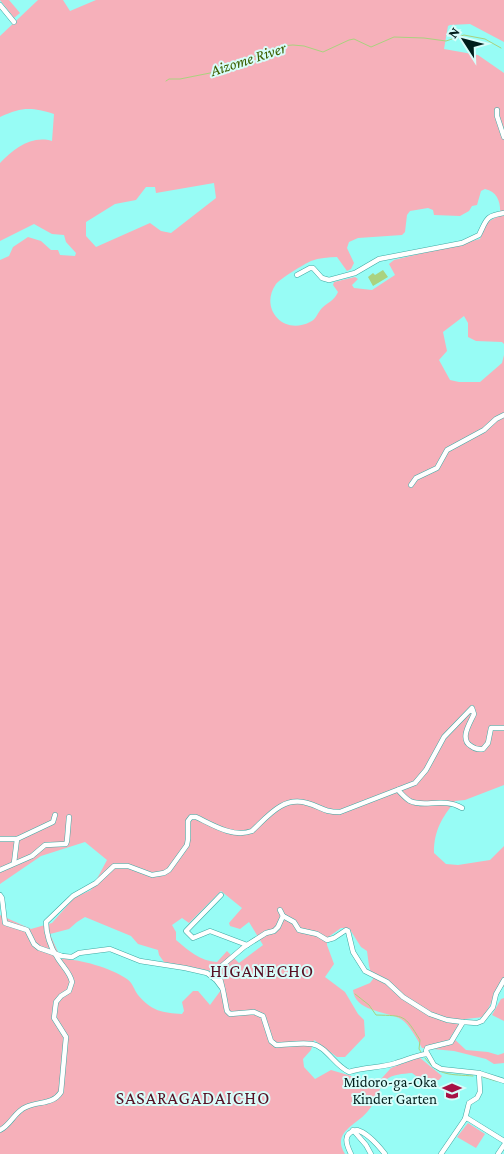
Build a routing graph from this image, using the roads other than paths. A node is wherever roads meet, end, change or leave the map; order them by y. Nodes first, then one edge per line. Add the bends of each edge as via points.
1 (0, 5) edge
2 (14, 22) dead end
3 (497, 110) dead end
4 (504, 137) edge
5 (504, 213) edge
6 (297, 275) dead end
7 (504, 415) edge
8 (411, 485) dead end
9 (504, 728) edge
10 (398, 790) junction
11 (462, 808) dead end
12 (55, 815) dead end
13 (70, 817) dead end
14 (0, 838) edge
15 (17, 839) junction
16 (14, 863) junction
17 (0, 870) edge
18 (0, 895) edge
19 (221, 896) dead end
20 (280, 910) dead end
21 (284, 916) junction
22 (247, 945) junction
23 (55, 954) junction
24 (504, 980) edge
25 (222, 988) junction
26 (464, 1022) junction
27 (427, 1054) junction
28 (479, 1074) junction
29 (504, 1081) edge
30 (465, 1119) junction
31 (0, 1130) edge
32 (353, 1130) junction
33 (504, 1143) edge
34 (351, 1154) edge
35 (371, 1154) edge
36 (385, 1154) edge
37 (441, 1154) edge
38 (498, 1154) edge

1 - 2 street
3 - 4 street
5 - 6 street via 489,216 479,234 462,243 379,260 356,273 329,280 322,278 313,268
7 - 8 street via 447,450 437,468 416,478
9 - 10 street via 491,728 488,743 478,750 466,742 466,732 474,714 470,708 444,737 421,776 409,787
10 - 11 street via 414,802 448,802
10 - 23 street via 340,812 319,809 308,803 287,802 246,833 236,834 191,817 187,845 169,870 152,875 128,866 114,866 96,883 72,896 46,922
12 - 15 street via 53,822
13 - 16 street via 66,844 45,846 32,856
14 - 15 street
15 - 16 street
16 - 17 street
18 - 23 street via 4,922 27,930 38,948
19 - 22 street via 186,931 193,938 210,931
20 - 21 street
21 - 22 street via 274,931
21 - 26 street via 299,930 327,940 348,931 353,952 365,971 387,982 430,1014
22 - 25 street via 217,970
23 - 25 street via 72,957 110,949 140,961 207,973
23 - 31 street via 72,982 69,991 56,1002 54,1016 66,1037 61,1092 51,1101 20,1110
24 - 26 street via 493,1007 482,1022
25 - 27 street via 227,1011 230,1014 254,1012 264,1016 271,1041 276,1045 313,1044 322,1048 341,1069 349,1072
26 - 27 street via 451,1042 427,1048
27 - 28 street via 441,1069
28 - 29 street
28 - 30 street via 480,1092 469,1103
30 - 33 street
30 - 37 street
32 - 34 street via 346,1138
32 - 35 street
32 - 36 street via 362,1131
33 - 38 street

